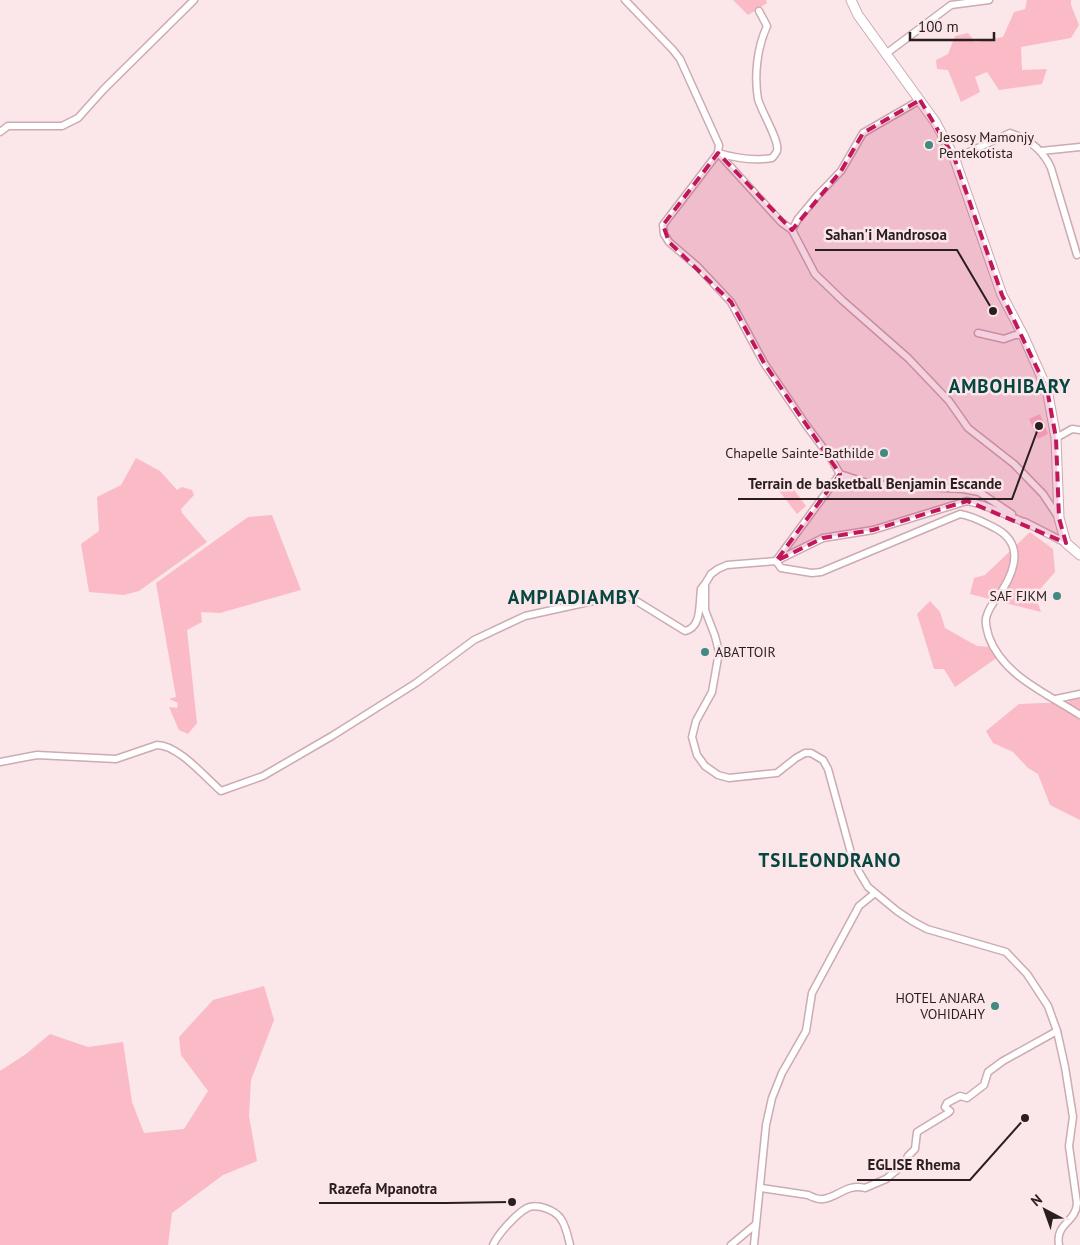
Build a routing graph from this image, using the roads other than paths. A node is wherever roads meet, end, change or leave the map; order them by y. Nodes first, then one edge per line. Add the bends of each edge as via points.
1 (194, 0) edge
2 (625, 0) edge
3 (851, 0) edge
4 (989, 0) edge
5 (760, 11) dead end
6 (886, 53) junction
7 (920, 100) junction
8 (0, 132) edge
9 (1080, 147) edge
10 (1041, 151) junction
11 (718, 153) junction
12 (954, 159) junction
13 (792, 230) junction
14 (1077, 255) dead end
15 (978, 333) dead end
16 (1023, 335) junction
17 (1080, 430) edge
18 (1056, 438) junction
19 (840, 474) junction
20 (1059, 518) junction
21 (1026, 523) junction
22 (1066, 542) junction
23 (1080, 555) edge
24 (776, 561) junction
25 (705, 584) junction
26 (1080, 694) edge
27 (1056, 699) junction
28 (1080, 714) edge
29 (0, 762) edge
30 (874, 893) junction
31 (1057, 1031) junction
32 (761, 1188) junction
33 (755, 1225) junction
34 (493, 1245) edge
35 (570, 1245) edge
36 (731, 1245) edge
37 (754, 1245) edge
38 (1059, 1245) edge

1 - 8 street via 78,118 62,126 8,126
2 - 11 street via 680,59 719,145
3 - 6 street
4 - 6 street via 952,5
5 - 11 street via 767,26 760,43 758,100 777,152 772,158 763,159
6 - 7 street
7 - 12 street
7 - 13 street via 863,133 841,171
9 - 10 street
10 - 12 street via 1023,137 1010,133
10 - 14 street via 1052,168
11 - 13 street
11 - 19 street via 663,225 664,234 731,302 764,363
12 - 16 street via 1002,295
13 - 20 street via 816,274 908,358 949,401 968,428 1014,464 1043,494
15 - 16 street via 1004,339
16 - 18 street via 1047,389
17 - 18 street via 1072,429
18 - 20 street
19 - 21 street via 870,484 963,488 979,492
19 - 24 street
20 - 22 street
21 - 22 street
21 - 24 street via 967,501 873,530 823,538
22 - 23 street
24 - 25 street via 727,566 711,574
24 - 27 street via 781,568 821,572 953,516 970,515 1003,532 1012,541 1015,554 1004,588 986,615 990,638 1009,668
25 - 29 street via 701,589 697,625 685,632 626,594 525,616 474,640 416,683 263,776 221,791 175,751 162,745 116,759 37,755
25 - 30 street via 705,610 720,652 712,692 696,721 692,738 697,755 705,766 729,778 777,773 805,754 818,756 828,770 851,853 859,872
26 - 27 street
27 - 28 street
30 - 31 street via 927,929 1006,952 1027,974 1043,998
30 - 32 street via 859,906 812,993 806,1031 772,1098 766,1124
31 - 32 street via 1003,1060 988,1072 984,1085 974,1094 967,1098 960,1096 947,1103 948,1114 917,1132 915,1148 904,1164 886,1179 823,1199
31 - 38 street via 1073,1117 1068,1146 1077,1202 1072,1219 1062,1226 1059,1233
32 - 33 street
33 - 36 street
33 - 37 street
34 - 35 street via 499,1233 526,1209 534,1207 553,1212 562,1220

